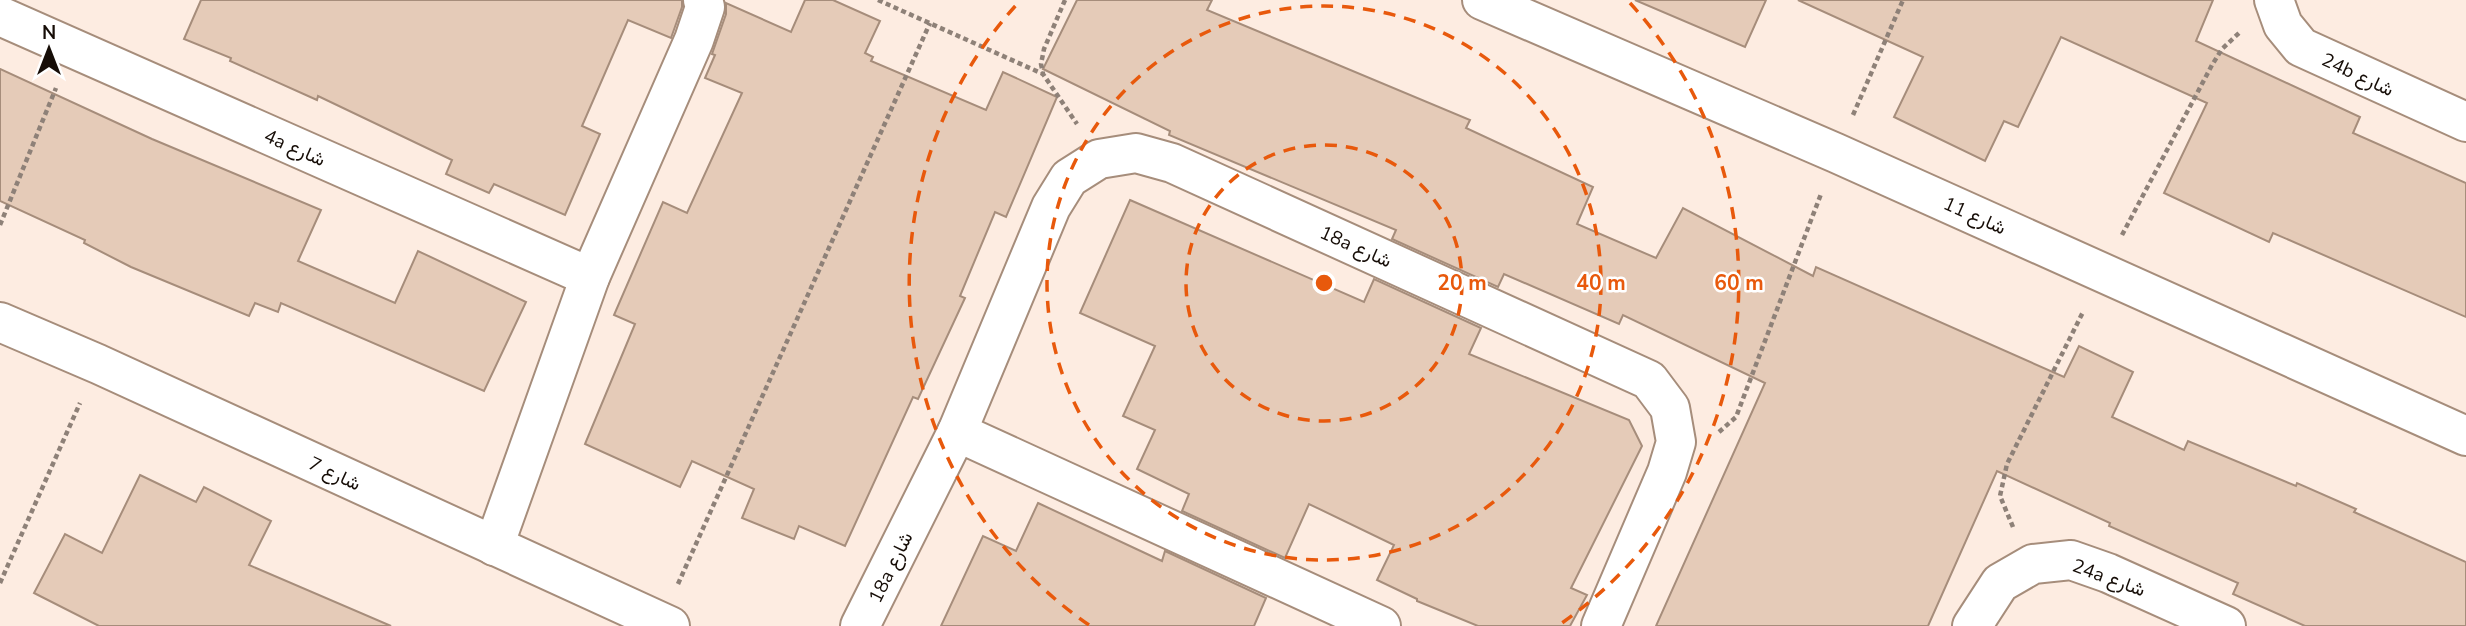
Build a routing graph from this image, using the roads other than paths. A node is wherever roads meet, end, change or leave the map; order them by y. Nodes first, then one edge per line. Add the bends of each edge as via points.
1 (703, 0) edge
2 (1482, 0) edge
3 (2261, 12) edge
4 (0, 16) edge
5 (2466, 122) edge
6 (590, 277) junction
7 (0, 322) edge
8 (957, 432) junction
9 (2466, 436) edge
10 (494, 546) junction
11 (666, 624) edge
12 (860, 626) edge
13 (1381, 626) edge
14 (1601, 626) edge
15 (1972, 626) edge
16 (2226, 626) edge

1 - 6 street via 694,40
2 - 9 street, شارع 11 via 1836,153
3 - 5 street, 24b شارع via 2283,26 2301,47
4 - 6 street, 4a شارع
6 - 10 street
7 - 10 street, شارع 7
8 - 12 street, 18a شارع
8 - 13 street
8 - 14 street, 18a شارع via 1051,207 1069,178 1099,159 1136,153 1172,163 1648,380 1670,408 1676,442
10 - 11 street, شارع 7
15 - 16 street, 24a شارع via 2000,583 2033,564 2071,560

